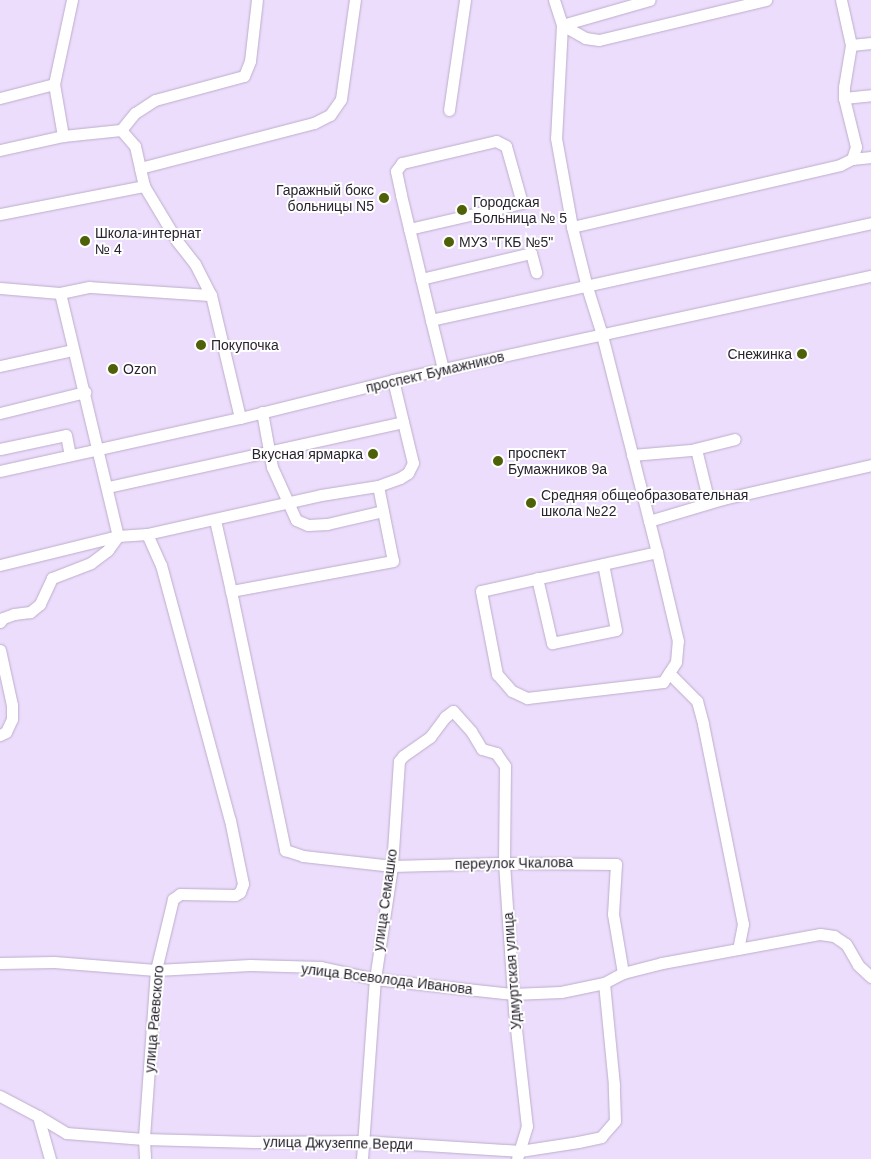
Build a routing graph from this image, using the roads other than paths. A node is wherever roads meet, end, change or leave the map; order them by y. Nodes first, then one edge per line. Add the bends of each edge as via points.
1 (72, 0) edge
2 (257, 0) edge
3 (355, 0) edge
4 (465, 0) edge
5 (554, 0) edge
6 (650, 0) edge
7 (766, 0) edge
8 (841, 0) edge
9 (562, 25) junction
10 (871, 43) edge
11 (851, 45) junction
12 (54, 84) junction
13 (871, 95) edge
14 (0, 98) edge
15 (844, 98) junction
16 (449, 110) dead end
17 (121, 130) junction
18 (63, 136) junction
19 (0, 150) edge
20 (871, 157) edge
21 (852, 159) junction
22 (140, 168) junction
23 (144, 186) junction
24 (0, 214) edge
25 (871, 223) edge
26 (572, 227) junction
27 (409, 229) junction
28 (536, 272) dead end
29 (871, 276) edge
30 (421, 280) junction
31 (587, 287) junction
32 (0, 288) edge
33 (60, 293) junction
34 (212, 295) junction
35 (431, 320) junction
36 (602, 335) junction
37 (73, 350) junction
38 (0, 366) edge
39 (444, 369) junction
40 (393, 380) junction
41 (85, 392) junction
42 (262, 412) junction
43 (0, 413) edge
44 (240, 418) junction
45 (403, 422) junction
46 (735, 440) dead end
47 (696, 448) junction
48 (0, 449) edge
49 (99, 449) junction
50 (270, 453) junction
51 (632, 455) junction
52 (70, 456) junction
53 (871, 465) edge
54 (0, 471) edge
55 (378, 486) junction
56 (108, 487) junction
57 (707, 494) dead end
58 (287, 503) junction
59 (383, 511) junction
60 (215, 520) junction
61 (649, 521) junction
62 (147, 534) junction
63 (118, 536) junction
64 (657, 552) junction
65 (603, 564) junction
66 (0, 565) edge
67 (537, 578) junction
68 (231, 591) junction
69 (0, 622) edge
70 (0, 650) edge
71 (669, 673) junction
72 (0, 735) edge
73 (399, 761) joint
74 (504, 863) junction
75 (392, 866) junction
76 (738, 949) junction
77 (0, 963) edge
78 (156, 970) junction
79 (623, 973) junction
80 (871, 978) edge
81 (375, 979) junction
82 (604, 983) junction
83 (512, 994) junction
84 (0, 1096) edge
85 (38, 1116) junction
86 (144, 1139) junction
87 (362, 1141) junction
88 (518, 1155) edge
89 (50, 1159) edge
90 (145, 1159) edge
91 (362, 1159) edge

1 - 12 street
2 - 17 street via 250,60 244,76 155,100 135,113
3 - 22 street via 341,99 330,115 314,123
4 - 16 street
5 - 9 street
6 - 9 street
7 - 9 street via 599,40 585,38
8 - 11 street
9 - 26 street via 556,138
10 - 11 street
11 - 15 street
12 - 14 street
12 - 18 street
13 - 15 street
15 - 21 street via 856,146
17 - 18 street
17 - 22 street via 135,146
18 - 19 street
20 - 21 street
21 - 26 street via 840,165
22 - 23 street
23 - 24 street
23 - 34 street
25 - 31 street
26 - 31 street
27 - 27 street via 396,171 402,163 496,141 506,146 522,203
27 - 30 street
28 - 30 street via 531,254
29 - 36 street, проспект Бумажников
30 - 35 street
31 - 35 street
31 - 36 street
32 - 33 street
33 - 34 street via 89,288
33 - 37 street
34 - 44 street
35 - 39 street
36 - 39 street, проспект Бумажников
36 - 51 street
37 - 38 street
37 - 41 street
39 - 40 street, проспект Бумажников
40 - 42 street, проспект Бумажников
40 - 45 street
41 - 43 street
41 - 49 street
42 - 44 street, проспект Бумажников
42 - 50 street
44 - 49 street, проспект Бумажников
45 - 50 street
45 - 55 street via 413,464 408,473
46 - 47 street
47 - 51 street
47 - 57 street
48 - 52 street via 66,435
49 - 52 street, проспект Бумажников
49 - 56 street
50 - 56 street
50 - 58 street via 272,467
51 - 61 street
52 - 54 street, проспект Бумажников
53 - 61 street via 722,499
55 - 58 street
55 - 59 street
56 - 63 street
58 - 59 street via 296,520 308,525 327,524
58 - 60 street
59 - 68 street via 392,561
60 - 62 street
60 - 68 street
61 - 64 street
62 - 63 street
62 - 78 street, улица Раевского via 172,597 230,820 243,884 235,895 180,894 173,899
63 - 66 street
63 - 69 street via 108,550 91,563 52,578 40,604 30,612 14,614
64 - 65 street
64 - 71 street via 678,641 676,662
65 - 67 street
65 - 67 street via 616,630 552,643
67 - 71 street via 481,591 497,674 512,691 527,698 556,695 663,682
68 - 75 street, переулок Чкалова via 285,850 302,856
70 - 72 street via 12,719 6,732
71 - 76 street via 697,701 703,724 743,924
73 - 74 street, Удмуртская улица via 430,738 445,717 453,712 482,749 496,753 505,766
73 - 75 street, улица Семашко
74 - 75 street, переулок Чкалова
74 - 79 street, переулок Чкалова via 616,864 613,914
74 - 83 street, Удмуртская улица
75 - 81 street, улица Семашко
76 - 79 street, улица Всеволода Иванова via 662,962
76 - 80 street, улица Всеволода Иванова via 820,934 834,936 846,944 858,965
77 - 78 street, улица Всеволода Иванова via 54,962
78 - 81 street, улица Всеволода Иванова via 250,965 321,968
78 - 86 street, улица Раевского
79 - 82 street, улица Всеволода Иванова
81 - 83 street, улица Всеволода Иванова
81 - 87 street, улица Семашко
82 - 83 street, улица Всеволода Иванова via 561,992
82 - 88 street, улица Джузеппе Верди via 615,1121 601,1137
83 - 88 street, Удмуртская улица via 527,1126
84 - 85 street, улица Джузеппе Верди
85 - 86 street, улица Джузеппе Верди via 66,1133
85 - 89 street
86 - 87 street, улица Джузеппе Верди
86 - 90 street, улица Раевского
87 - 88 street, улица Джузеппе Верди
87 - 91 street, улица Семашко

